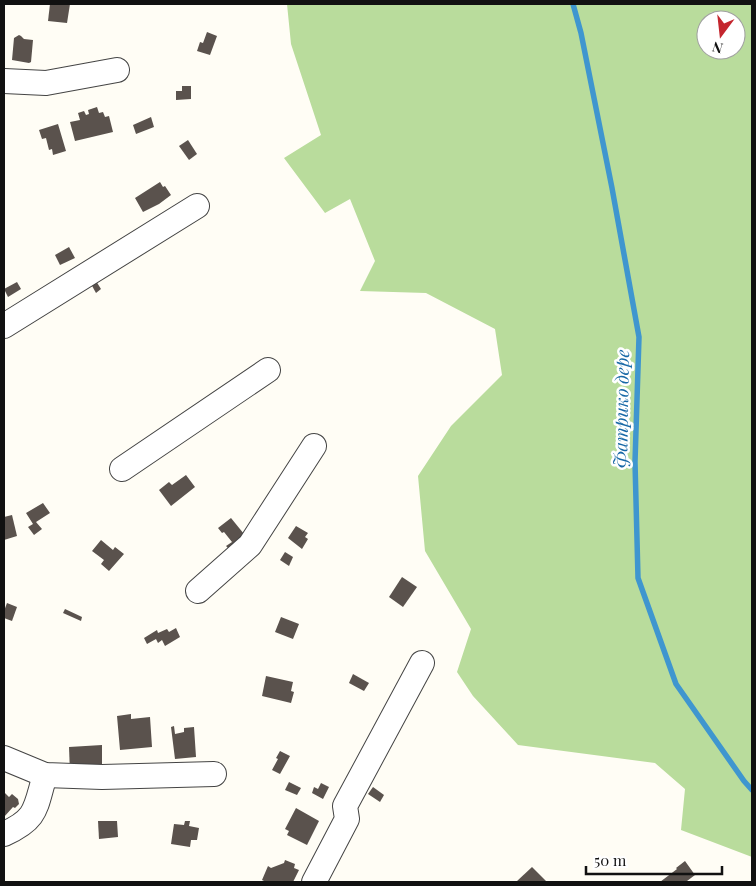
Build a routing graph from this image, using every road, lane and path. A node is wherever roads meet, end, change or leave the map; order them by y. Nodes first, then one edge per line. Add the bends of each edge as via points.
1 (117, 70) dead end
2 (4, 81) edge
3 (197, 206) dead end
4 (4, 326) edge
5 (268, 370) dead end
6 (314, 446) dead end
7 (122, 469) dead end
8 (198, 591) dead end
9 (422, 663) dead end
10 (4, 758) edge
11 (214, 774) dead end
12 (45, 775) junction
13 (4, 834) edge
14 (314, 882) edge

1 - 2 street via 46,82
3 - 4 street
5 - 7 street
6 - 8 street via 250,545
9 - 14 street via 345,806 347,819
10 - 12 street
11 - 12 street
12 - 13 street via 30,819

